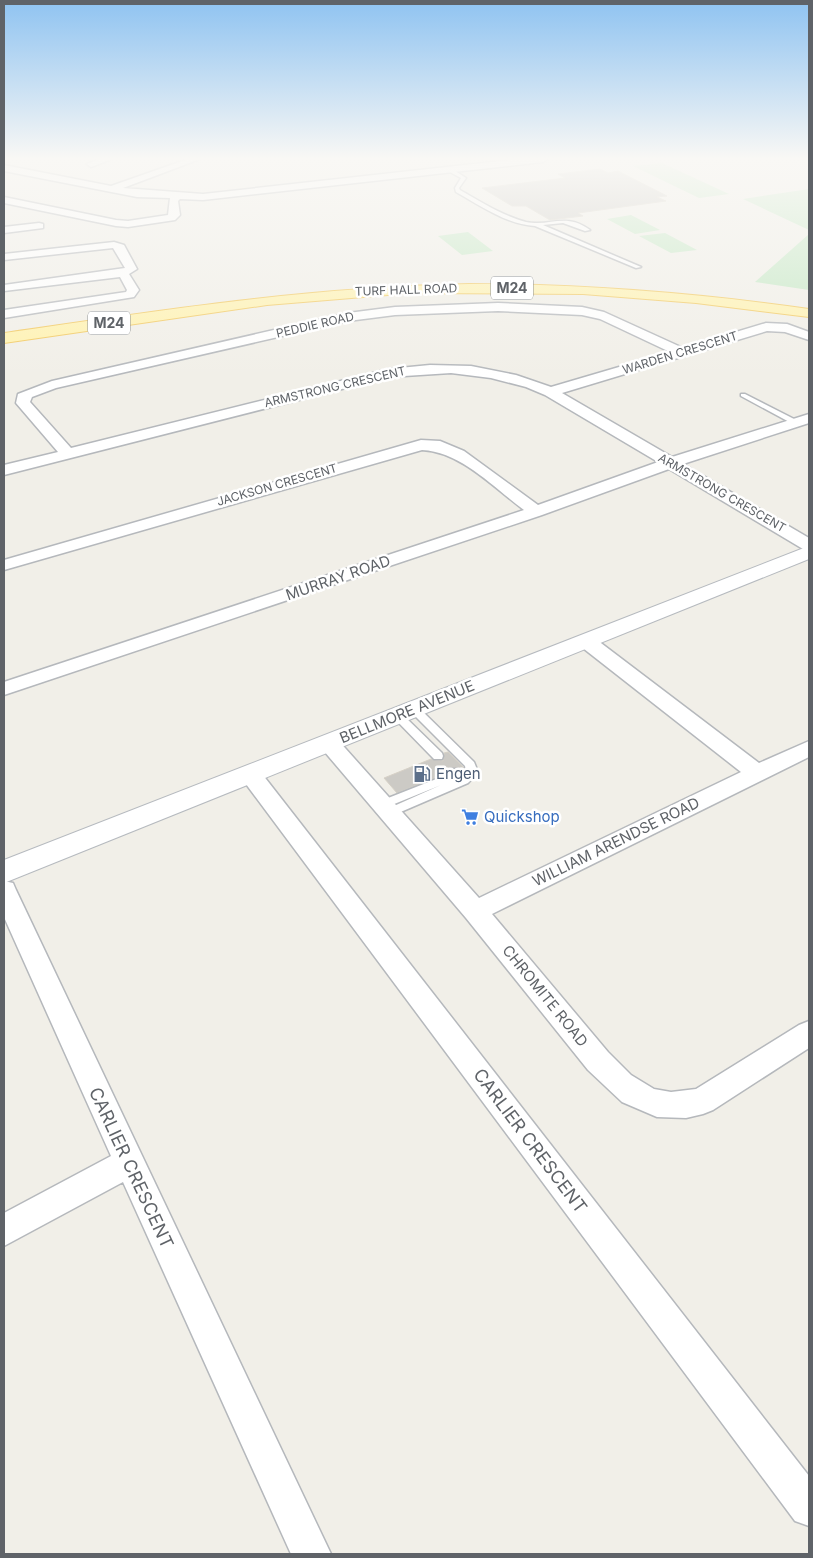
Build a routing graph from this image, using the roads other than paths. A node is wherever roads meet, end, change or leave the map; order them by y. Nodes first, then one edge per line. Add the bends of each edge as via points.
1 (553, 232) edge
2 (4, 257) edge
3 (638, 267) dead end
4 (123, 273) junction
5 (4, 288) edge
6 (809, 313) edge
7 (4, 314) edge
8 (809, 336) edge
9 (4, 338) edge
10 (681, 352) junction
11 (550, 392) junction
12 (743, 395) dead end
13 (803, 420) edge
14 (68, 454) junction
15 (670, 463) junction
16 (4, 470) edge
17 (536, 511) junction
18 (809, 545) edge
19 (809, 552) edge
20 (4, 565) edge
21 (586, 641) junction
22 (4, 689) edge
23 (406, 712) junction
24 (329, 744) junction
25 (809, 748) edge
26 (438, 756) dead end
27 (454, 772) dead end
28 (756, 773) junction
29 (251, 775) junction
30 (386, 809) junction
31 (4, 872) edge
32 (4, 890) edge
33 (475, 911) junction
34 (809, 1033) edge
35 (128, 1163) junction
36 (4, 1230) edge
37 (809, 1507) edge
38 (311, 1554) edge

1 - 3 lane
2 - 4 street via 114,245 120,247 131,269
4 - 5 street
4 - 7 street via 133,290 130,295
6 - 9 main road, TURF HALL ROAD / M24 via 618,292 518,288 412,289 272,300
8 - 10 street, WARDEN CRESCENT via 787,328 766,328
10 - 11 street, WARDEN CRESCENT
10 - 14 street, PEDDIE ROAD via 604,316 571,310 498,307 395,310 358,315 52,385 27,394 23,403
11 - 14 street, ARMSTRONG CRESCENT via 518,379 476,370 404,370
11 - 15 street, ARMSTRONG CRESCENT
12 - 13 lane
13 - 15 street
14 - 16 street, ARMSTRONG CRESCENT
15 - 17 street, MURRAY ROAD
15 - 18 street, ARMSTRONG CRESCENT
17 - 20 street, JACKSON CRESCENT via 459,454 440,446 421,445
17 - 22 street, MURRAY ROAD
19 - 21 street, BELLMORE AVENUE
21 - 23 street, BELLMORE AVENUE
21 - 28 street
23 - 24 street, BELLMORE AVENUE
23 - 26 lane
23 - 30 lane via 470,765 472,772 464,780
24 - 29 street, BELLMORE AVENUE
24 - 30 street, CHROMITE ROAD
25 - 28 street, WILLIAM ARENDSE ROAD
27 - 30 lane via 454,776
28 - 33 street, WILLIAM ARENDSE ROAD
29 - 31 street, BELLMORE AVENUE
29 - 37 street, CARLIER CRESCENT
30 - 33 street, CHROMITE ROAD
32 - 35 street, CARLIER CRESCENT
33 - 34 street, CHROMITE ROAD via 618,1082 652,1103 678,1107 703,1101
35 - 36 street
35 - 38 street, CARLIER CRESCENT

